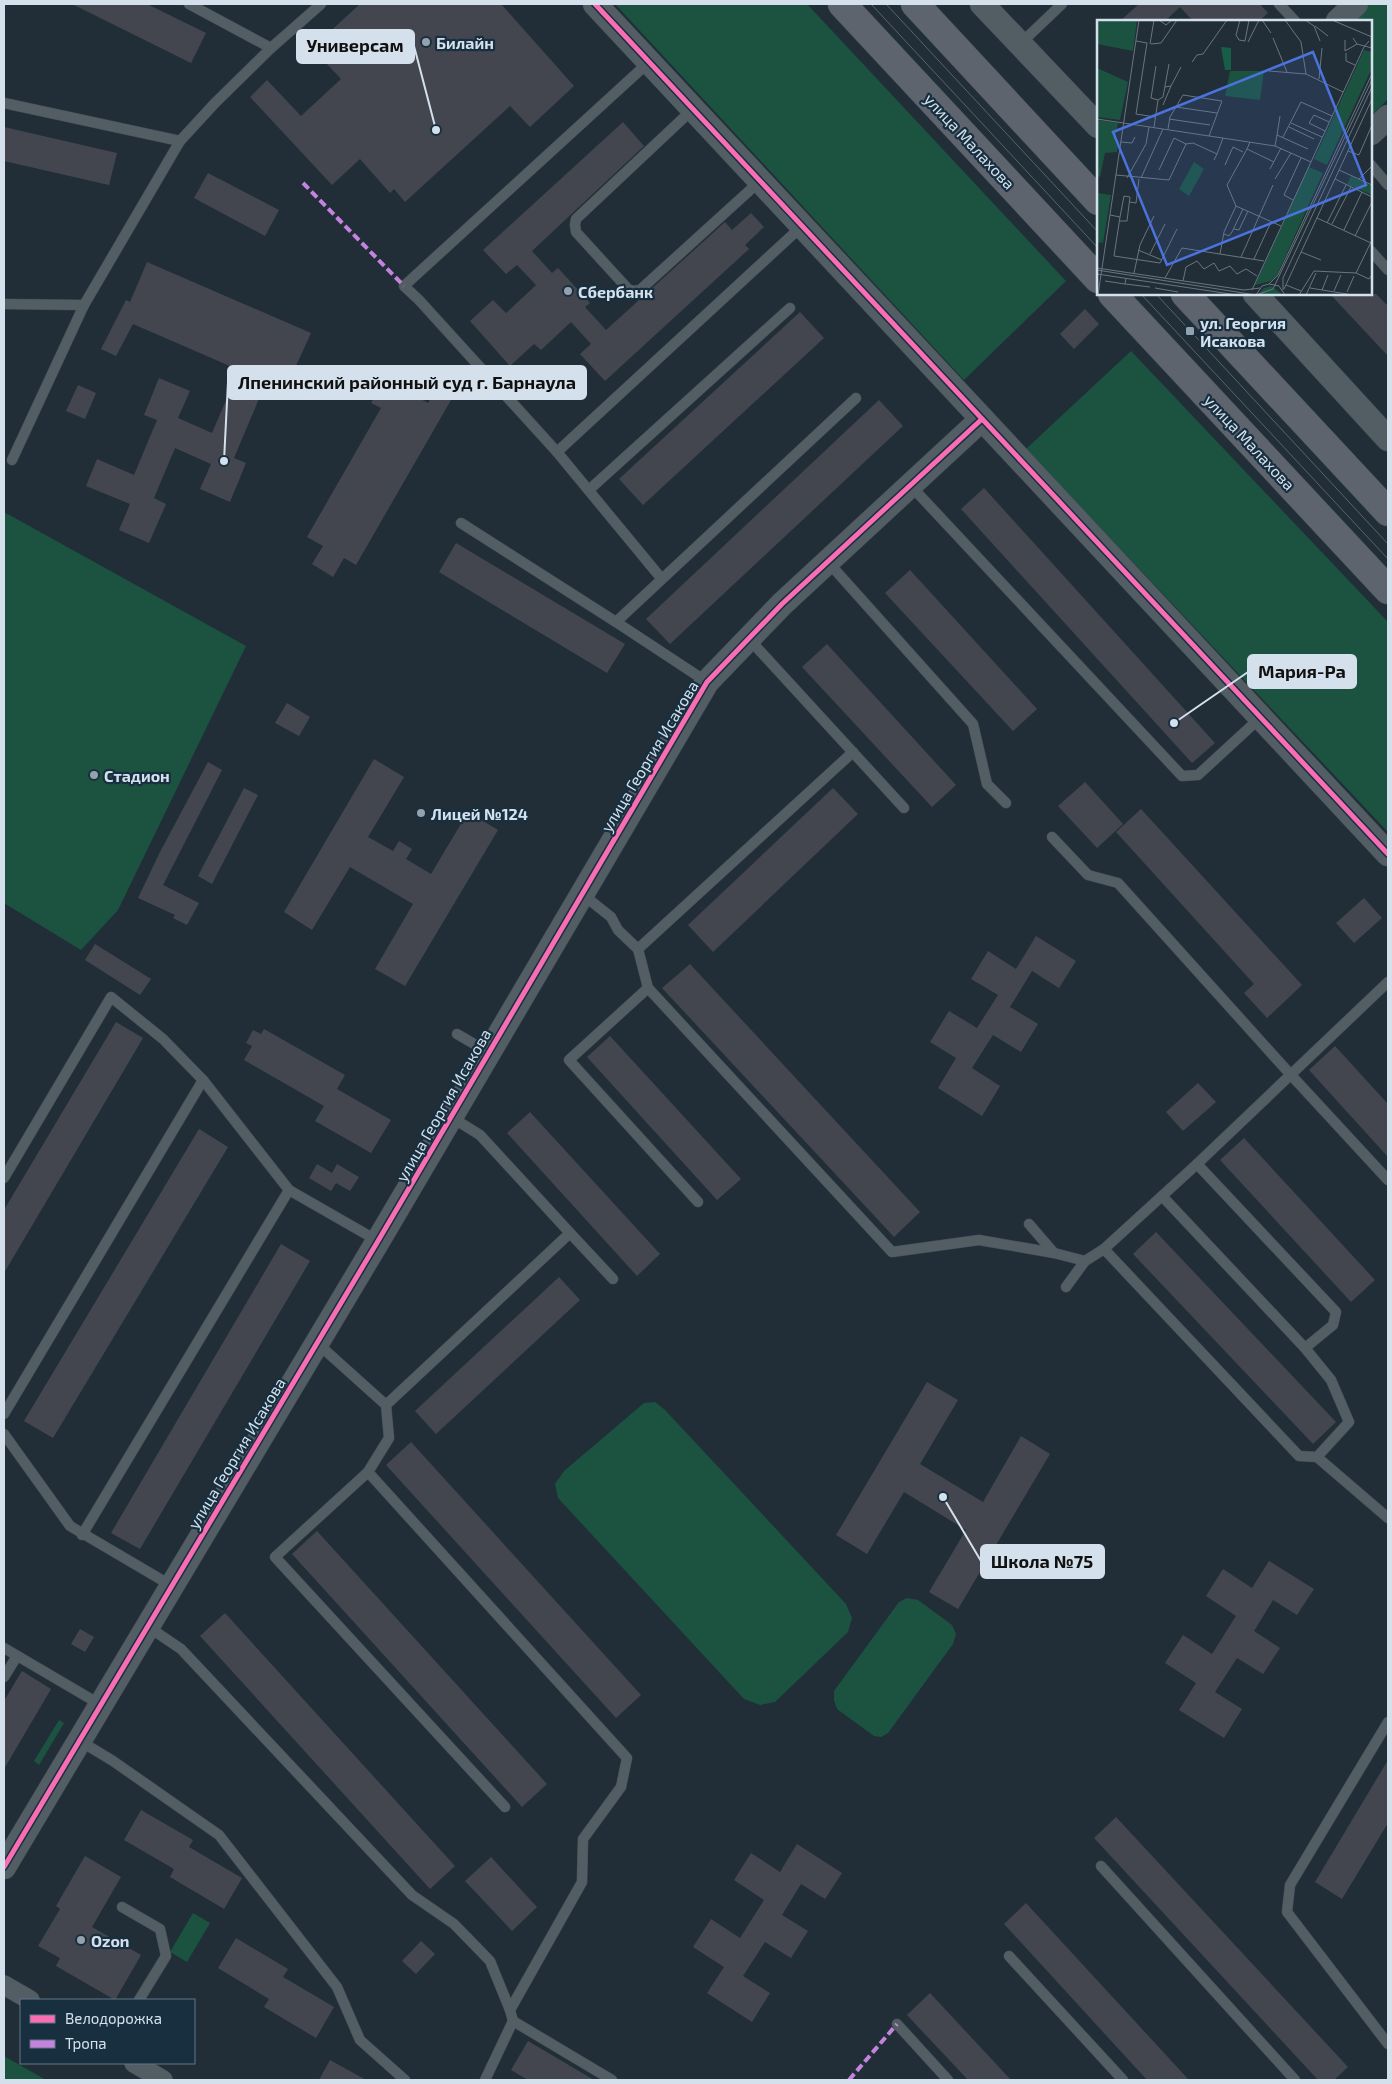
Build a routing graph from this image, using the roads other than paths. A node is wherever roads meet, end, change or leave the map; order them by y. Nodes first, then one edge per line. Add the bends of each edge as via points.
1 (189, 4) edge
2 (321, 4) edge
3 (594, 4) edge
4 (842, 4) edge
5 (915, 4) edge
6 (982, 4) edge
7 (1062, 4) edge
8 (1279, 4) edge
9 (1356, 4) edge
10 (1294, 20) edge
11 (1339, 20) edge
12 (1020, 44) junction
13 (270, 48) junction
14 (649, 62) junction
15 (4, 103) edge
16 (693, 109) junction
17 (1388, 117) edge
18 (1097, 125) edge
19 (1372, 132) edge
20 (180, 141) junction
21 (1372, 166) edge
22 (760, 181) junction
23 (1388, 185) edge
24 (1097, 200) edge
25 (802, 225) junction
26 (1372, 252) edge
27 (1388, 270) edge
28 (1097, 278) edge
29 (1113, 295) edge
30 (1186, 295) edge
31 (1255, 295) edge
32 (4, 304) edge
33 (84, 305) junction
34 (790, 308) dead end
35 (856, 398) dead end
36 (982, 419) junction
37 (1388, 439) edge
38 (557, 452) junction
39 (12, 460) dead end
40 (911, 486) junction
41 (590, 489) junction
42 (1388, 512) edge
43 (461, 523) dead end
44 (827, 562) junction
45 (661, 578) junction
46 (1388, 590) edge
47 (616, 622) junction
48 (748, 638) junction
49 (707, 682) junction
50 (1262, 717) junction
51 (853, 752) junction
52 (1006, 804) dead end
53 (904, 808) dead end
54 (1052, 837) dead end
55 (1388, 854) edge
56 (582, 894) junction
57 (638, 949) junction
58 (1388, 982) edge
59 (648, 988) junction
60 (1380, 989) junction
61 (1388, 998) edge
62 (458, 1034) dead end
63 (488, 1052) junction
64 (1291, 1075) junction
65 (203, 1080) junction
66 (451, 1117) junction
67 (1197, 1164) junction
68 (4, 1178) edge
69 (1388, 1180) edge
70 (289, 1190) junction
71 (1162, 1196) junction
72 (698, 1202) dead end
73 (1029, 1224) dead end
74 (570, 1233) junction
75 (378, 1241) junction
76 (1104, 1249) junction
77 (1054, 1253) junction
78 (1085, 1261) junction
79 (613, 1279) dead end
80 (1066, 1287) dead end
81 (316, 1342) junction
82 (1305, 1348) junction
83 (386, 1405) junction
84 (4, 1414) edge
85 (4, 1434) edge
86 (1317, 1457) junction
87 (368, 1472) junction
88 (1388, 1518) edge
89 (82, 1535) junction
90 (172, 1586) junction
91 (147, 1626) junction
92 (4, 1648) edge
93 (17, 1656) junction
94 (4, 1677) edge
95 (101, 1705) junction
96 (1388, 1722) edge
97 (80, 1741) junction
98 (505, 1807) dead end
99 (1101, 1866) dead end
100 (4, 1867) edge
101 (122, 1907) dead end
102 (1008, 1956) dead end
103 (4, 1985) edge
104 (28, 1999) edge
105 (141, 1999) edge
106 (510, 2010) junction
107 (513, 2021) junction
108 (897, 2024) dead end
109 (1388, 2044) edge
110 (136, 2064) edge
111 (164, 2080) edge
112 (405, 2080) edge
113 (485, 2080) edge
114 (612, 2080) edge
115 (948, 2080) edge
116 (1123, 2080) edge
117 (1295, 2080) edge

1 - 13 lane
2 - 13 lane
3 - 14 street
4 - 28 main road, улица Малахова
5 - 24 main road
6 - 12 street
7 - 12 lane
8 - 10 lane
9 - 11 street
12 - 18 street
13 - 20 lane
14 - 16 street
14 - 38 lane via 404,286
15 - 20 lane
16 - 22 street
16 - 22 lane via 576,219 576,232 628,289 640,290
17 - 19 street
20 - 33 lane
21 - 23 lane
22 - 25 street
25 - 36 street
25 - 38 lane
26 - 27 lane
29 - 46 main road, улица Малахова
30 - 42 main road
31 - 37 street
32 - 33 lane
33 - 39 lane
34 - 41 lane
35 - 45 lane
36 - 40 street, улица Георгия Исакова
36 - 50 street
38 - 41 lane
40 - 44 street, улица Георгия Исакова
40 - 50 lane via 1182,776 1198,775
41 - 45 lane
43 - 47 lane
44 - 48 street, улица Георгия Исакова
44 - 52 lane via 973,724 987,784
45 - 47 lane
47 - 49 lane
48 - 49 street, улица Георгия Исакова
48 - 51 lane
49 - 56 street, улица Георгия Исакова
50 - 55 street
51 - 53 lane
51 - 57 lane
54 - 64 lane via 1088,874 1118,884
56 - 57 lane via 611,917 618,930
56 - 63 street, улица Георгия Исакова
57 - 59 lane
58 - 60 lane
59 - 72 lane via 568,1060
59 - 77 lane via 892,1252 979,1240
60 - 61 lane
60 - 64 lane
62 - 63 lane
63 - 66 street, улица Георгия Исакова
64 - 67 lane
64 - 69 lane
65 - 68 lane via 163,1039 111,997
65 - 70 lane
65 - 84 lane
66 - 74 lane via 480,1135
66 - 75 street, улица Георгия Исакова
67 - 71 lane
67 - 82 lane via 1336,1312 1333,1325
70 - 75 lane
70 - 89 lane
71 - 76 lane
71 - 82 lane
73 - 77 lane
74 - 79 lane
74 - 83 lane
75 - 81 street, улица Георгия Исакова
76 - 78 lane
76 - 86 lane via 1299,1456
77 - 78 lane
78 - 80 lane
81 - 83 lane
81 - 90 street, улица Георгия Исакова
82 - 86 lane via 1331,1380 1349,1422
83 - 87 lane via 389,1438
85 - 89 lane via 70,1526
86 - 88 lane
87 - 98 lane via 274,1557
87 - 106 lane via 627,1758 621,1787 584,1839 582,1882
89 - 90 lane
90 - 91 street, улица Георгия Исакова
91 - 95 street, улица Георгия Исакова
91 - 106 lane via 181,1649 412,1895 454,1924 490,1961
92 - 93 lane
93 - 94 lane
93 - 95 lane
95 - 97 street, улица Георгия Исакова
96 - 109 lane via 1290,1885 1287,1912
97 - 100 street, улица Георгия Исакова
97 - 112 lane via 219,1835 337,1987 360,2040
99 - 117 lane
101 - 105 lane via 160,1929 166,1956
102 - 116 lane
103 - 104 street
106 - 107 lane
107 - 113 lane
107 - 114 lane
108 - 115 lane
110 - 111 street

